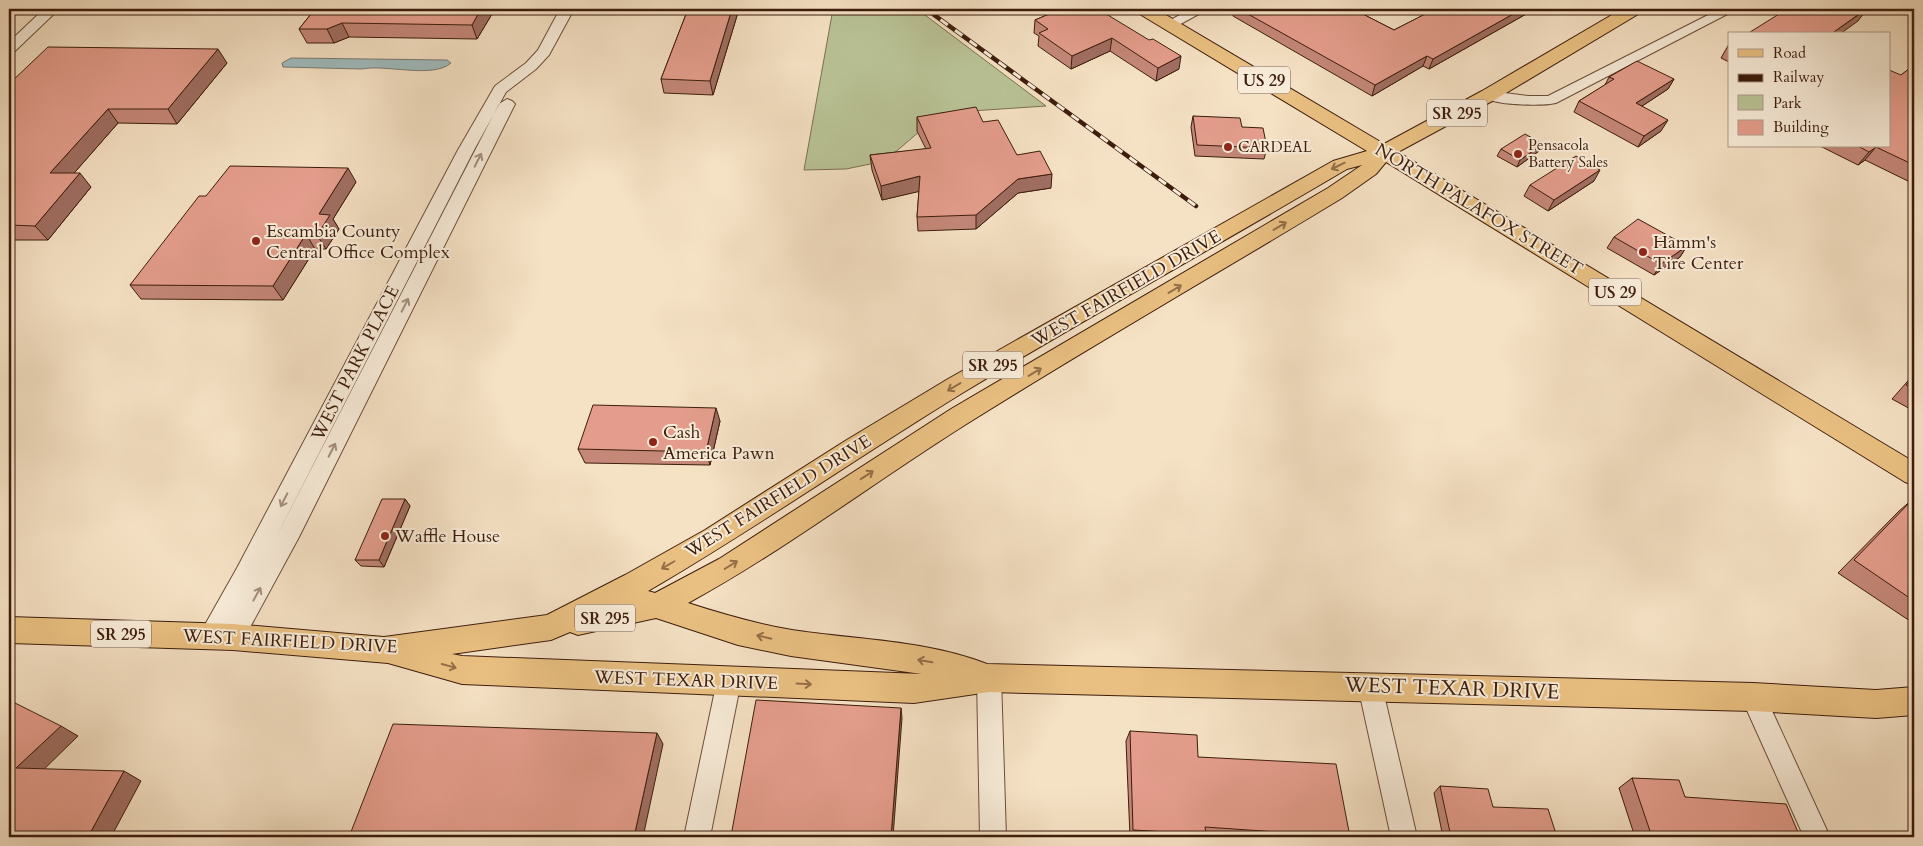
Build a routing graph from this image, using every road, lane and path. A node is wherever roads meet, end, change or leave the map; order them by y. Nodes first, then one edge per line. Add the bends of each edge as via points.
1 (52, 9) edge
2 (567, 9) edge
3 (1144, 9) edge
4 (1201, 9) edge
5 (1634, 9) edge
6 (1730, 9) edge
7 (1170, 24) junction
8 (9, 49) edge
9 (1489, 95) junction
10 (1384, 152) junction
11 (1914, 475) edge
12 (611, 597) junction
13 (658, 605) junction
14 (551, 627) junction
15 (9, 630) edge
16 (222, 637) junction
17 (384, 650) junction
18 (989, 678) junction
19 (729, 681) junction
20 (1370, 686) junction
21 (1753, 697) junction
22 (1914, 701) edge
23 (697, 837) edge
24 (992, 837) edge
25 (1404, 837) edge
26 (1817, 837) edge

1 - 8 street
2 - 16 street, WEST PARK PLACE via 544,52 500,89 466,150 245,575
3 - 7 main road, NORTH PALAFOX STREET / US 29
4 - 7 street
5 - 9 main road, SR 295
6 - 9 street via 1551,100 1528,101
7 - 10 main road, NORTH PALAFOX STREET / US 29
9 - 10 main road, SR 295
10 - 11 main road, NORTH PALAFOX STREET / US 29
10 -> 12 main road, WEST FAIRFIELD DRIVE / SR 295 via 1340,165 957,385 715,538
13 -> 10 main road, WEST FAIRFIELD DRIVE / SR 295 via 729,567 960,416 1335,193 1369,170
12 - 13 main road, WEST TEXAR DRIVE
12 - 14 main road, WEST FAIRFIELD DRIVE / SR 295
13 - 14 main road, SR 295
18 -> 13 main road, WEST TEXAR DRIVE via 928,661 791,643 738,632
14 - 17 main road, WEST FAIRFIELD DRIVE / SR 295
15 - 16 main road, WEST FAIRFIELD DRIVE / SR 295
16 - 17 main road, WEST FAIRFIELD DRIVE / SR 295
17 -> 19 main road, WEST TEXAR DRIVE via 462,670
19 -> 18 main road, WEST TEXAR DRIVE via 914,689
18 - 20 main road, WEST TEXAR DRIVE
18 - 24 street
19 - 23 street
20 - 21 main road, WEST TEXAR DRIVE
20 - 25 street
21 - 22 main road, WEST TEXAR DRIVE via 1876,704
21 - 26 street

